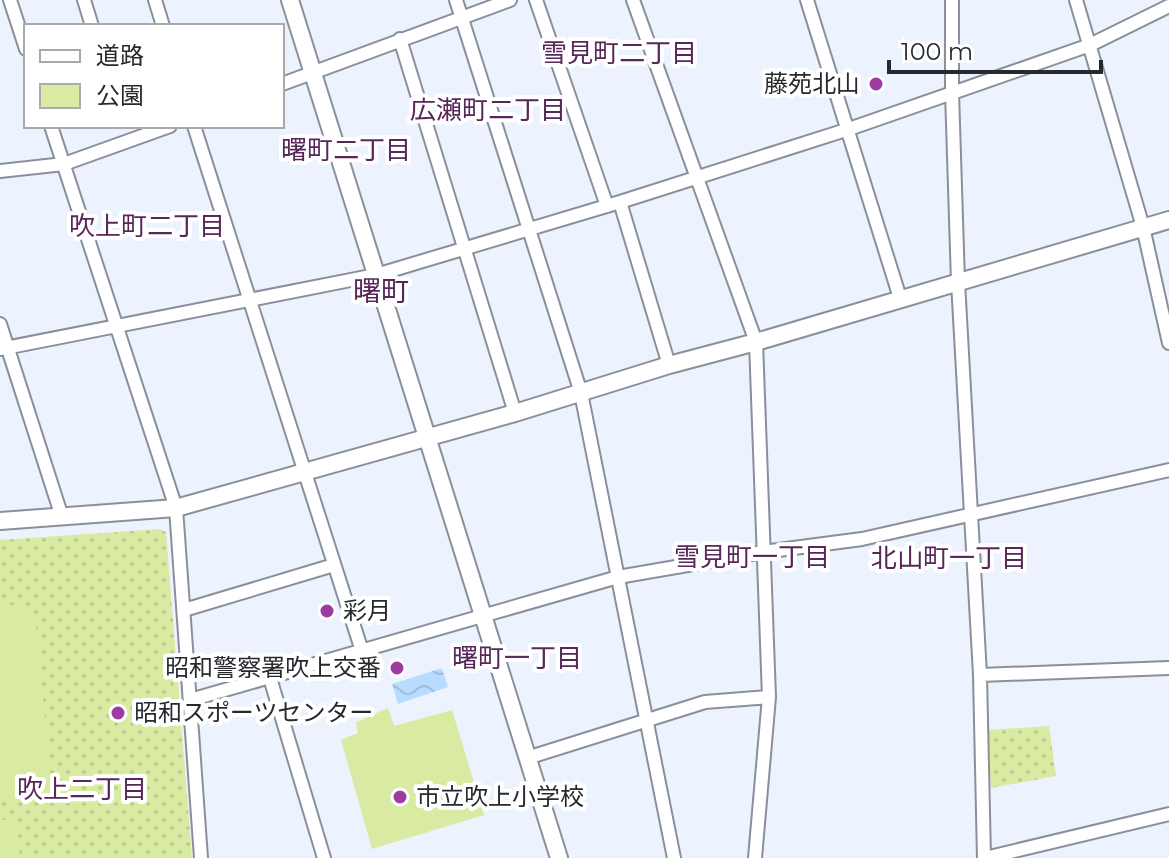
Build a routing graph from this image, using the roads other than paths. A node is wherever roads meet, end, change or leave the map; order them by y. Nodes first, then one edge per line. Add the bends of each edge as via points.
1 (10, 0) edge
2 (84, 0) edge
3 (155, 0) edge
4 (290, 0) edge
5 (456, 0) edge
6 (510, 0) edge
7 (536, 0) edge
8 (633, 0) edge
9 (807, 0) edge
10 (952, 0) edge
11 (1076, 0) edge
12 (1169, 6) edge
13 (462, 19) junction
14 (91, 24) edge
15 (162, 24) edge
16 (400, 39) junction
17 (24, 43) edge
18 (1090, 45) junction
19 (313, 72) junction
20 (284, 83) edge
21 (952, 92) junction
22 (52, 128) edge
23 (125, 128) edge
24 (165, 128) edge
25 (195, 128) edge
26 (849, 129) junction
27 (129, 141) junction
28 (64, 164) junction
29 (0, 171) edge
30 (697, 177) junction
31 (614, 204) junction
32 (1169, 220) edge
33 (1143, 227) junction
34 (530, 228) junction
35 (466, 248) junction
36 (376, 275) junction
37 (958, 282) junction
38 (900, 298) junction
39 (252, 301) junction
40 (0, 324) edge
41 (117, 326) junction
42 (756, 342) junction
43 (1169, 343) edge
44 (4, 348) edge
45 (669, 365) junction
46 (581, 393) junction
47 (515, 413) junction
48 (426, 438) junction
49 (1169, 470) edge
50 (304, 471) junction
51 (176, 508) junction
52 (972, 514) junction
53 (62, 517) junction
54 (0, 521) edge
55 (763, 552) junction
56 (334, 565) junction
57 (618, 577) junction
58 (184, 610) junction
59 (482, 617) junction
60 (362, 651) junction
61 (1169, 668) edge
62 (980, 675) junction
63 (270, 678) junction
64 (769, 697) junction
65 (190, 700) junction
66 (646, 720) junction
67 (527, 758) junction
68 (1169, 814) edge
69 (201, 858) edge
70 (324, 858) edge
71 (559, 858) edge
72 (674, 858) edge
73 (755, 858) edge
74 (984, 858) edge

1 - 17 street
2 - 14 street
3 - 15 street
4 - 19 street
5 - 13 street
6 - 13 street
7 - 31 street
8 - 30 street
9 - 26 street
10 - 21 street
11 - 18 street
12 - 18 street
13 - 16 street
13 - 34 street
16 - 19 street
16 - 35 street
18 - 21 street
18 - 33 street
19 - 20 street
19 - 36 street
21 - 26 street
21 - 37 street
22 - 28 street
23 - 27 street
24 - 27 street
25 - 39 street
26 - 30 street
26 - 38 street
27 - 28 street
28 - 29 street
28 - 41 street
30 - 31 street
30 - 42 street
31 - 34 street
31 - 45 street
32 - 33 street
33 - 37 street
33 - 43 street
34 - 35 street
34 - 46 street
35 - 36 street
35 - 47 street
36 - 39 street
36 - 48 street
37 - 38 street
37 - 52 street
38 - 42 street
39 - 41 street
39 - 50 street
40 - 44 street
41 - 44 street
41 - 51 street
42 - 45 street
42 - 55 street
44 - 53 street
45 - 46 street
46 - 47 street
46 - 57 street
47 - 48 street
48 - 50 street
48 - 59 street
49 - 52 street
50 - 51 street
50 - 56 street
51 - 53 street
51 - 58 street
52 - 55 street via 862,539
52 - 62 street
53 - 54 street
55 - 57 street
55 - 64 street
56 - 58 street
56 - 60 street
57 - 59 street
57 - 66 street
58 - 65 street
59 - 60 street
59 - 67 street
60 - 63 street
61 - 62 street
62 - 74 street
63 - 65 street
63 - 70 street
64 - 66 street via 705,702
64 - 73 street
65 - 69 street
66 - 67 street
66 - 72 street
67 - 71 street
68 - 74 street

